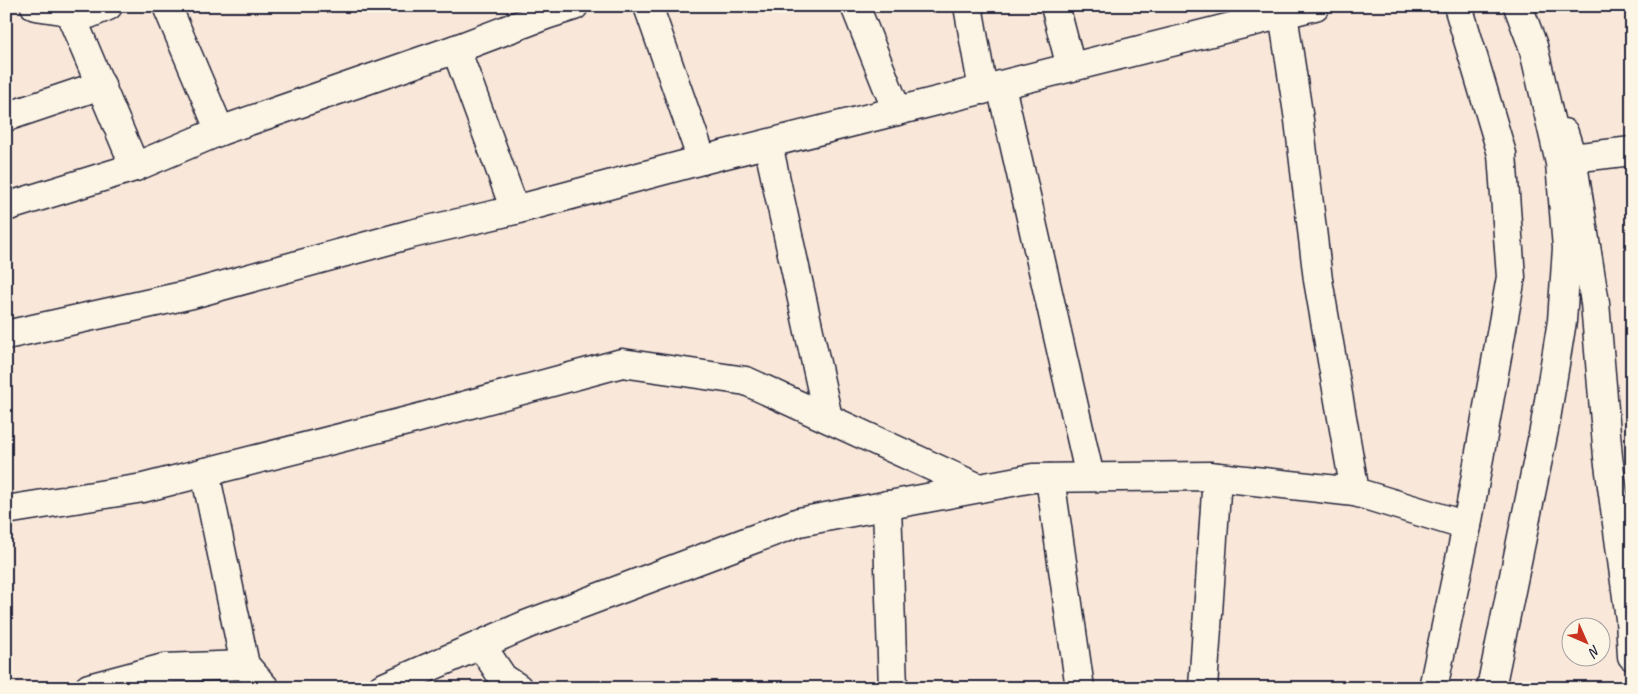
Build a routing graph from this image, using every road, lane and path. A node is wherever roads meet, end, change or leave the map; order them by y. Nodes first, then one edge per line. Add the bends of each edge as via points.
1 (35, 6) edge
2 (108, 6) edge
3 (167, 6) edge
4 (574, 6) edge
5 (648, 6) edge
6 (855, 6) edge
7 (968, 6) edge
8 (1055, 6) edge
9 (1315, 6) edge
10 (1458, 6) edge
11 (1518, 6) edge
12 (69, 11) junction
13 (1283, 14) junction
14 (1534, 46) junction
15 (456, 49) junction
16 (1071, 67) junction
17 (101, 85) junction
18 (992, 88) junction
19 (897, 111) junction
20 (6, 117) edge
21 (220, 131) junction
22 (768, 144) junction
23 (1632, 152) edge
24 (1572, 158) junction
25 (702, 160) junction
26 (135, 167) junction
27 (6, 207) edge
28 (515, 210) junction
29 (6, 335) edge
30 (828, 418) junction
31 (205, 472) junction
32 (1090, 477) junction
33 (1216, 477) junction
34 (1050, 478) junction
35 (979, 488) junction
36 (1354, 492) junction
37 (887, 505) junction
38 (6, 510) edge
39 (1467, 526) junction
40 (481, 645) junction
41 (1632, 656) edge
42 (245, 665) junction
43 (89, 688) edge
44 (265, 688) edge
45 (382, 688) edge
46 (518, 688) edge
47 (893, 688) edge
48 (1080, 688) edge
49 (1203, 688) edge
50 (1433, 688) edge
51 (1491, 688) edge

1 - 12 main road
2 - 12 main road via 89,14
3 - 21 main road
4 - 15 main road
5 - 25 main road
6 - 19 main road
7 - 18 main road
8 - 16 main road
9 - 13 main road
10 - 39 main road via 1502,154 1511,276
11 - 14 main road
12 - 17 main road
13 - 16 main road
13 - 36 main road via 1318,280
14 - 24 main road
14 - 51 main road via 1560,164 1567,248 1562,321 1545,425
15 - 21 main road
15 - 28 main road
16 - 18 main road
17 - 20 main road
17 - 26 main road
18 - 19 main road
18 - 32 main road
19 - 22 main road
21 - 26 main road
22 - 25 main road
22 - 30 main road
23 - 24 main road
24 - 41 main road via 1595,303 1608,457
25 - 28 main road
26 - 27 main road
28 - 29 main road via 411,234 192,294
30 - 31 main road via 746,381 622,363
30 - 35 main road
31 - 38 main road via 142,488
31 - 42 main road
32 - 33 main road
32 - 34 main road
33 - 36 main road
33 - 49 main road
34 - 35 main road via 1032,478
34 - 48 main road
35 - 37 main road
36 - 39 main road
37 - 40 main road via 798,522 528,624
37 - 47 main road
39 - 50 main road
40 - 45 main road
40 - 46 main road via 503,678
42 - 43 main road via 164,668
42 - 44 main road

